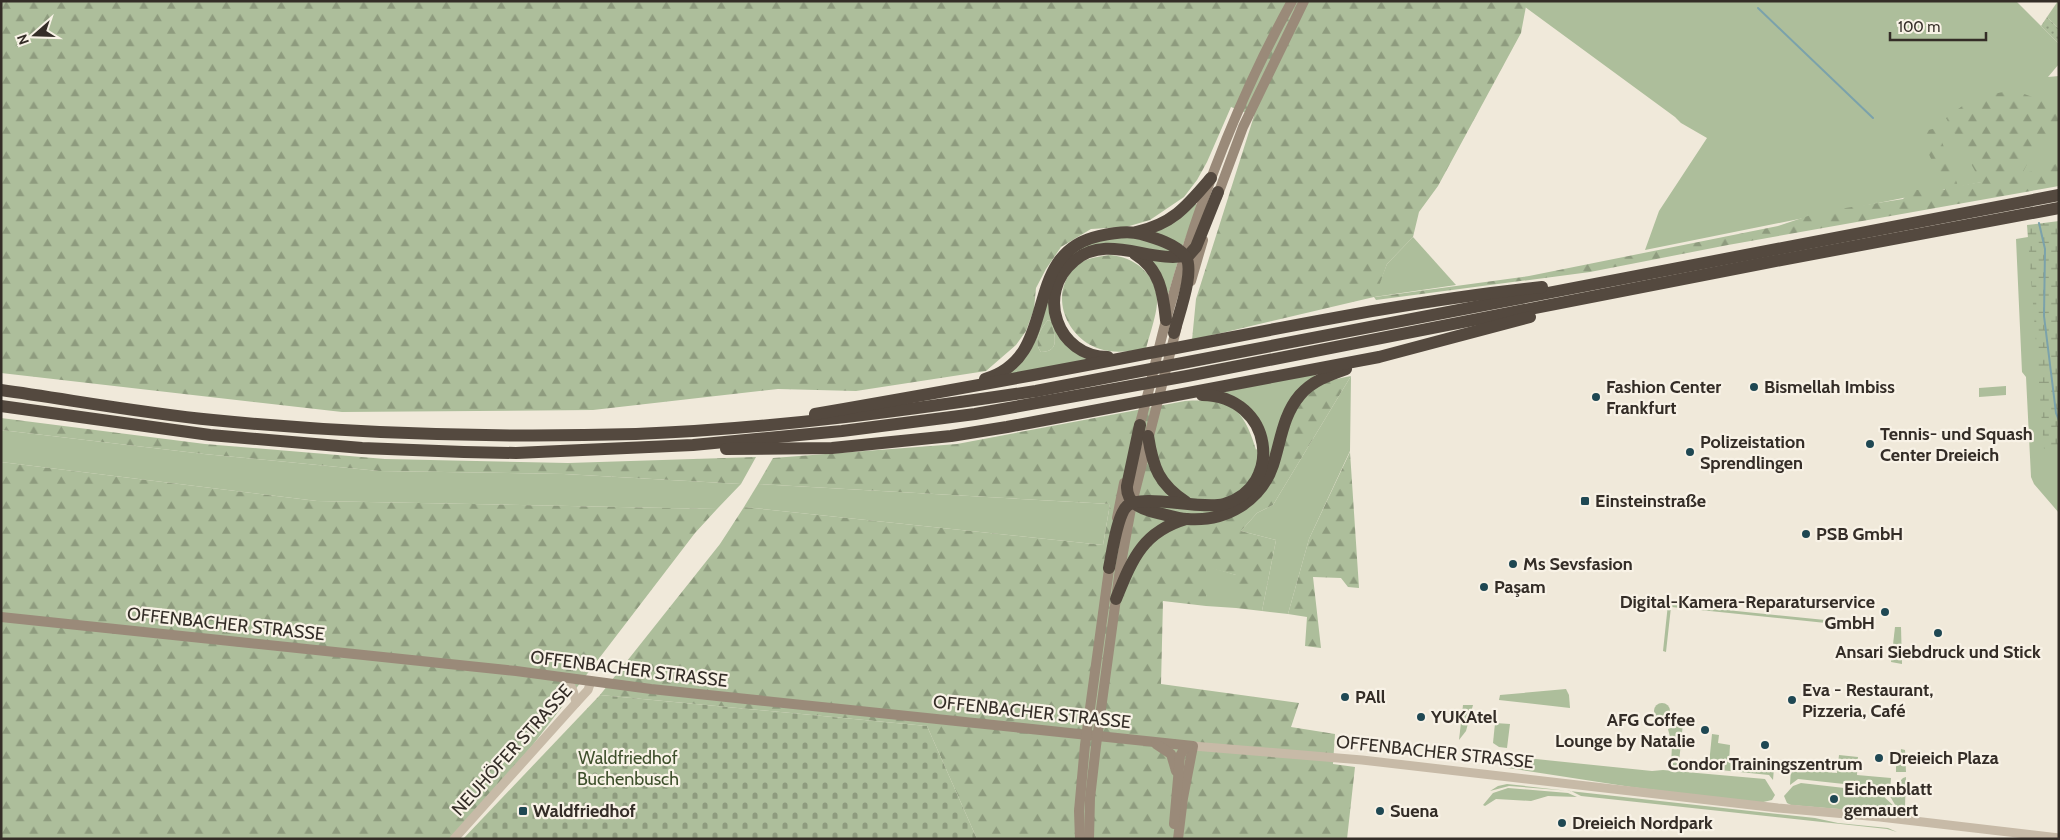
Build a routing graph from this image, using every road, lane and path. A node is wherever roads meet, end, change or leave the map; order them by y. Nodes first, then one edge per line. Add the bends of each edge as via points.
1 (1292, 1) edge
2 (1304, 1) edge
3 (1211, 178) junction
4 (1218, 192) junction
5 (2059, 195) edge
6 (2059, 208) edge
7 (1134, 232) junction
8 (1133, 252) junction
9 (1186, 256) junction
10 (1619, 279) junction
11 (1594, 297) junction
12 (1166, 320) junction
13 (1174, 335) junction
14 (1138, 356) junction
15 (1379, 357) junction
16 (1, 390) edge
17 (942, 392) junction
18 (1180, 395) junction
19 (1, 406) edge
20 (1144, 422) junction
21 (747, 427) junction
22 (1148, 436) junction
23 (694, 445) junction
24 (1132, 503) junction
25 (1188, 504) junction
26 (1186, 520) junction
27 (1109, 568) junction
28 (1116, 599) junction
29 (1, 617) edge
30 (563, 678) junction
31 (591, 681) junction
32 (576, 703) junction
33 (1153, 742) junction
34 (1090, 745) junction
35 (1193, 746) junction
36 (1177, 781) junction
37 (2059, 838) edge
38 (454, 839) edge
39 (1080, 839) edge
40 (1089, 839) edge
41 (1172, 839) edge
42 (1178, 839) edge

1 - 3 main road via 1246,93
2 - 4 main road via 1243,127
3 - 7 highway via 1175,217 1161,225
3 - 9 main road
4 - 9 highway via 1196,247 1192,254
4 - 13 main road
5 - 10 highway
6 - 11 highway
7 - 9 highway via 1165,243
7 - 17 highway via 1097,237 1069,250 1052,270 1037,321 1020,356 1009,367 989,378
8 - 9 highway
8 - 12 highway via 1150,265 1158,277
8 - 14 highway via 1108,248 1088,252 1078,258 1060,276 1054,306 1061,332 1077,348 1103,358
9 - 12 main road
9 - 13 highway via 1189,270
10 - 14 highway via 1408,305
10 - 21 highway via 1036,392 912,410
11 - 15 highway
11 - 23 highway via 1197,375 975,414
12 - 20 main road
13 - 20 main road
14 - 17 highway
15 - 18 highway
15 - 26 highway via 1319,380 1300,394 1285,420 1268,478 1249,502 1218,516
16 - 21 highway via 213,420 363,431 625,434
17 - 21 highway
18 - 23 highway via 951,436 832,448 720,449
18 - 25 highway via 1220,397 1244,408 1255,421 1263,444 1257,475 1240,496 1215,505
19 - 23 highway via 210,435 362,448 516,453
20 - 22 main road
20 - 24 highway via 1127,486
20 - 27 main road via 1125,476
22 - 24 main road
22 - 25 highway via 1159,478
24 - 25 highway
24 - 26 highway
24 - 27 highway via 1122,513
24 - 28 main road
26 - 28 highway via 1164,527 1147,540 1130,565
27 - 34 main road via 1088,722
28 - 34 main road via 1098,723
29 - 30 main road, OFFENBACHER STRASSE
30 - 31 main road, OFFENBACHER STRASSE
30 - 32 street via 571,686
31 - 32 street, NEUHÖFER STRASSE via 588,690
31 - 33 main road, OFFENBACHER STRASSE
32 - 38 street, NEUHÖFER STRASSE
33 - 35 main road, OFFENBACHER STRASSE
33 - 36 main road via 1171,754
34 - 39 main road via 1079,811
34 - 40 main road
35 - 36 main road via 1181,754
35 - 37 street, OFFENBACHER STRASSE via 1362,760
35 - 42 main road
36 - 41 main road

